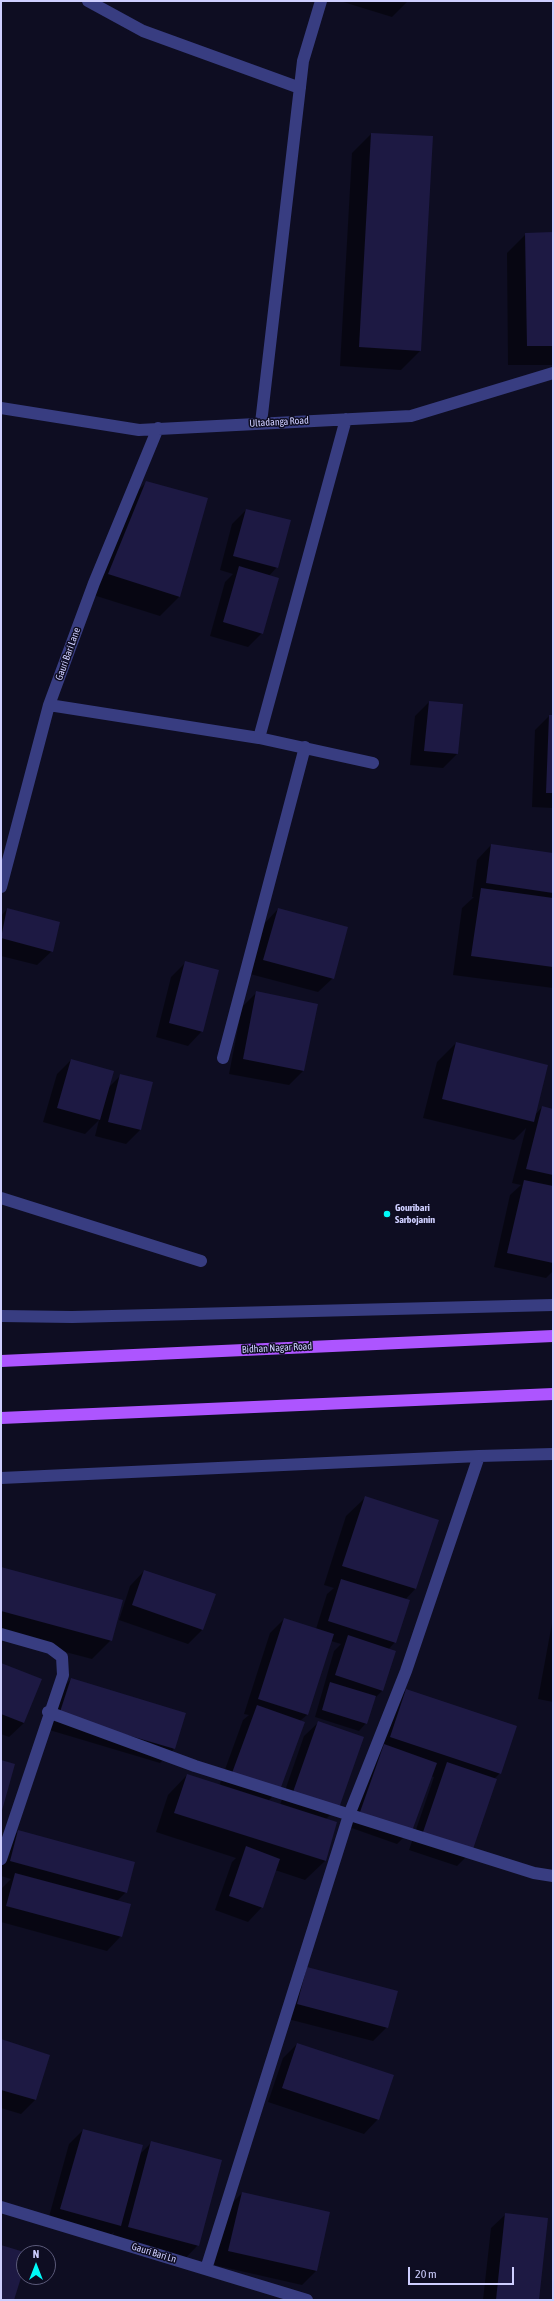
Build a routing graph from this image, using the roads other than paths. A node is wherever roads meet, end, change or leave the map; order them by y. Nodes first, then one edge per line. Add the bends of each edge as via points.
1 (88, 1) edge
2 (321, 1) edge
3 (300, 88) junction
4 (553, 373) edge
5 (1, 408) edge
6 (346, 419) junction
7 (261, 423) junction
8 (158, 428) junction
9 (49, 705) junction
10 (259, 738) junction
11 (305, 747) junction
12 (373, 763) dead end
13 (1, 887) edge
14 (223, 1058) dead end
15 (1, 1198) edge
16 (201, 1261) dead end
17 (553, 1305) edge
18 (1, 1316) edge
19 (553, 1336) edge
20 (1, 1361) edge
21 (553, 1394) edge
22 (1, 1418) edge
23 (553, 1454) edge
24 (478, 1456) junction
25 (1, 1478) edge
26 (1, 1634) edge
27 (48, 1712) junction
28 (350, 1815) junction
29 (1, 1859) edge
30 (553, 1876) edge
31 (1, 2207) edge
32 (206, 2269) junction
33 (307, 2300) edge

1 - 3 street via 142,31
2 - 3 street via 303,61
3 - 7 street
4 - 6 street, Ultadanga Road via 411,416
5 - 8 street, Ultadanga Road via 139,430
6 - 7 street, Ultadanga Road
6 - 10 street
7 - 8 street, Ultadanga Road
8 - 9 street, Gauri Bari Lane via 94,583
9 - 10 street
9 - 13 street, Gauri Bari Lane
10 - 11 street
11 - 12 street
11 - 14 street
15 - 16 street
17 - 18 street via 72,1318
19 - 20 main road, Bidhan Nagar Road
21 - 22 main road
23 - 24 street
24 - 25 street
24 - 28 street via 406,1670
26 - 27 street via 50,1648 62,1657 62,1675
27 - 28 street via 195,1766
27 - 29 street
28 - 30 street via 534,1873
28 - 32 street
31 - 32 street, Gauri Bari Ln
32 - 33 street, Gauri Bari Ln

